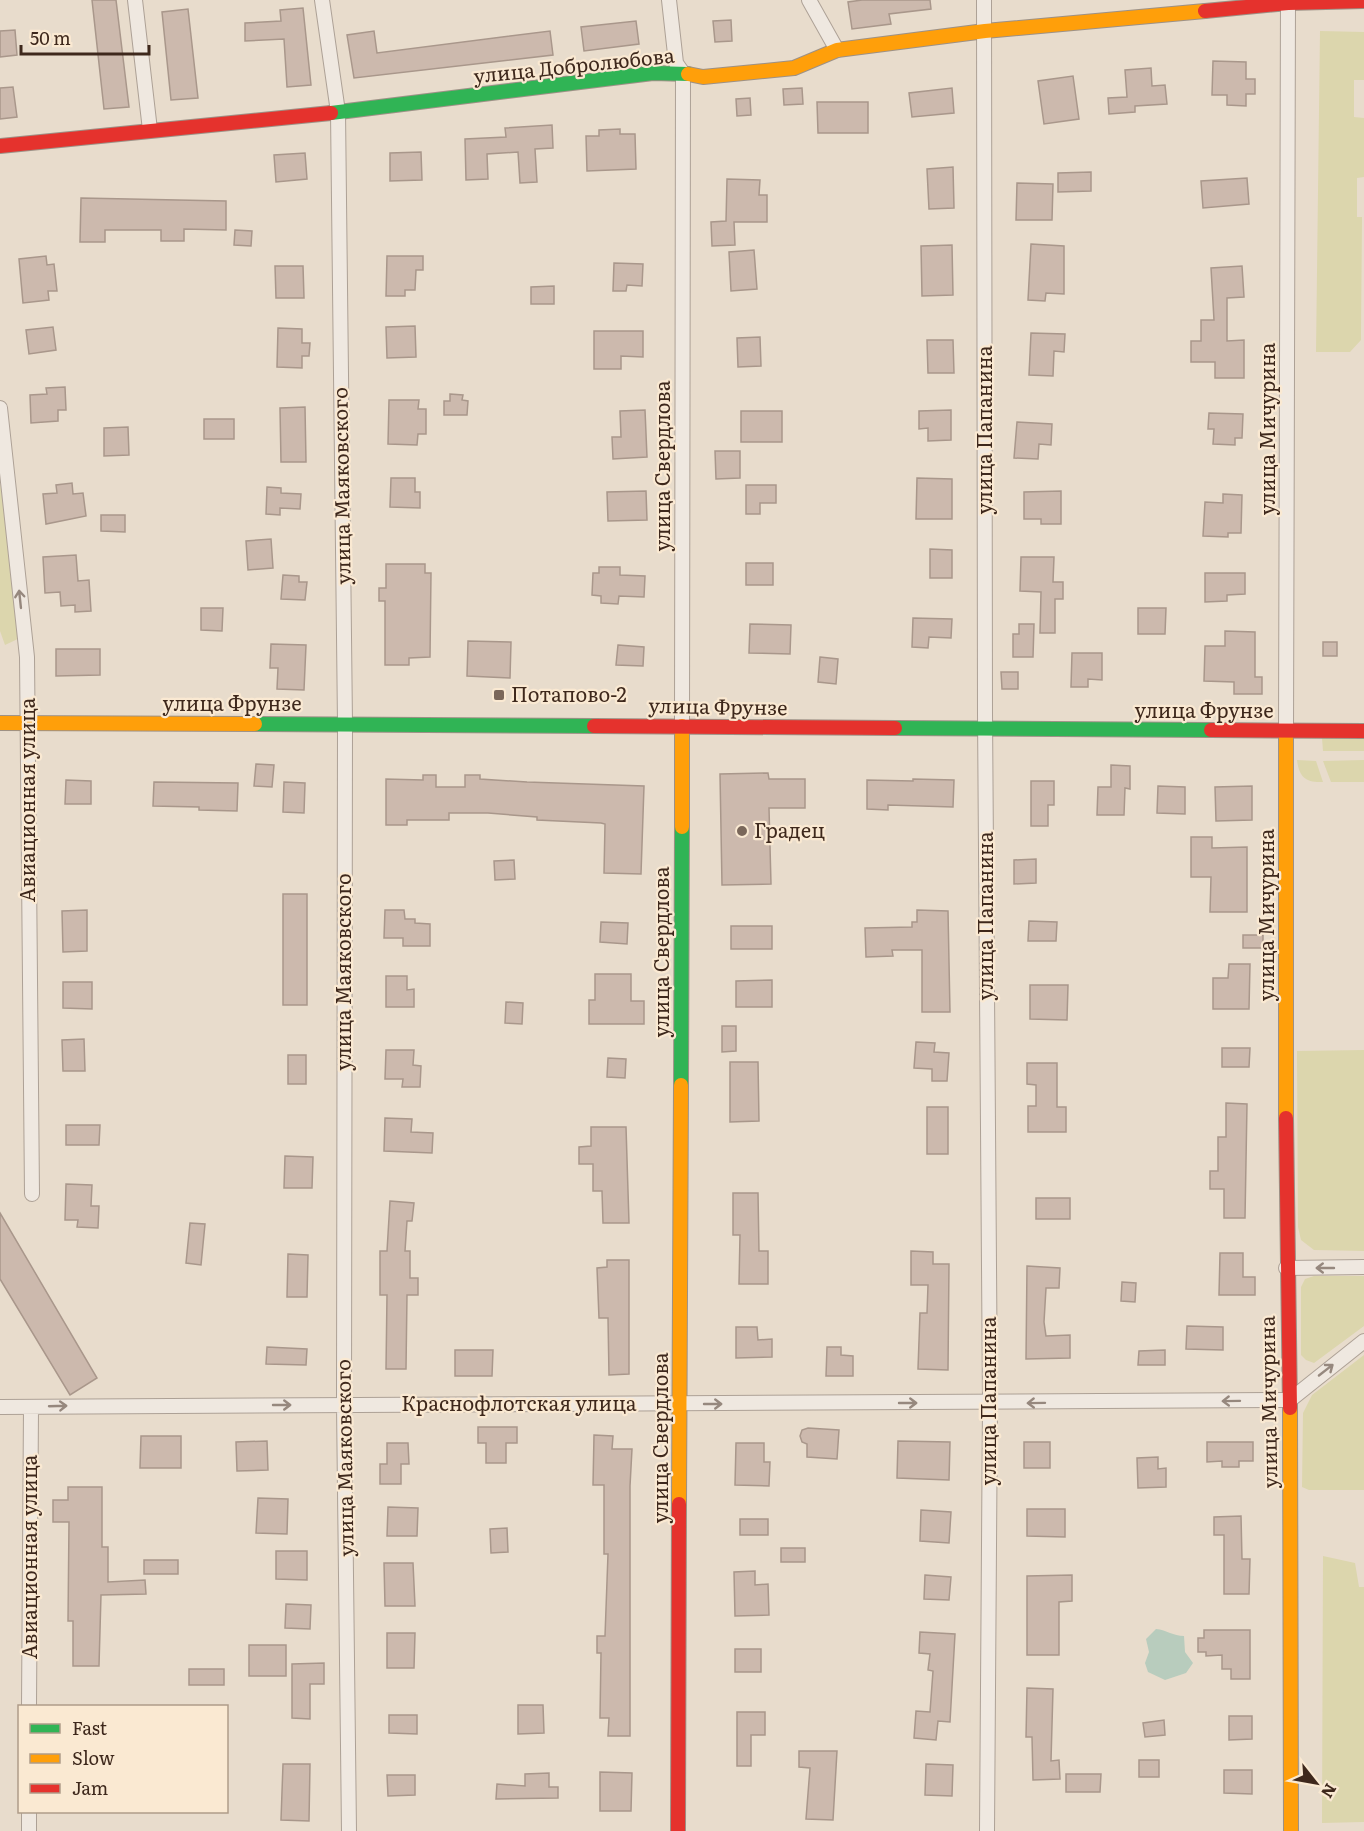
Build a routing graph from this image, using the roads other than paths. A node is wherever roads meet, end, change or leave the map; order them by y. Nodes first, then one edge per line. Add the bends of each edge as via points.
1 (135, 0) edge
2 (322, 0) edge
3 (669, 0) edge
4 (809, 0) edge
5 (984, 0) edge
6 (1364, 1) edge
7 (1288, 2) edge
8 (985, 31) junction
9 (837, 50) junction
10 (683, 73) junction
11 (338, 112) junction
12 (150, 130) junction
13 (0, 146) edge
14 (0, 408) edge
15 (0, 723) edge
16 (27, 723) junction
17 (345, 724) junction
18 (682, 726) junction
19 (985, 729) junction
20 (1286, 731) junction
21 (1364, 731) edge
22 (32, 1194) dead end
23 (1364, 1267) edge
24 (1286, 1268) junction
25 (1364, 1341) edge
26 (1290, 1400) junction
27 (990, 1403) junction
28 (681, 1404) junction
29 (344, 1406) junction
30 (0, 1407) edge
31 (31, 1408) junction
32 (29, 1705) edge
33 (29, 1813) edge
34 (29, 1831) edge
35 (349, 1831) edge
36 (678, 1831) edge
37 (987, 1831) edge
38 (1291, 1831) edge

1 - 12 street
2 - 11 street, улица Маяковского
3 - 10 street, улица Свердлова via 676,63
4 - 9 street
5 - 8 street, улица Папанина
6 - 7 street, улица Добролюбова
7 - 8 street, улица Добролюбова
7 - 20 street, улица Мичурина
8 - 9 street, улица Добролюбова
8 - 19 street, улица Папанина
9 - 10 street, улица Добролюбова via 794,68 703,77
10 - 11 street, улица Добролюбова via 653,73
10 - 18 street, улица Свердлова
11 - 12 street, улица Добролюбова
11 - 17 street, улица Маяковского
12 - 13 street, улица Добролюбова
16 -> 14 street, Авиационная улица via 27,657
15 - 16 street, улица Фрунзе
16 - 17 street, улица Фрунзе
16 - 22 street, Авиационная улица
17 - 18 street, улица Фрунзе
17 - 29 street, улица Маяковского
18 - 19 street, улица Фрунзе
18 - 28 street, улица Свердлова
19 - 20 street, улица Фрунзе
19 - 27 street, улица Папанина
20 - 21 street, улица Фрунзе
20 - 24 street, улица Мичурина
23 -> 24 street
24 - 26 street, улица Мичурина
26 -> 25 street
26 -> 27 street, Краснофлотская улица
26 - 38 street, улица Мичурина
28 -> 27 street, Краснофлотская улица
27 - 37 street, улица Папанина
28 - 29 street, Краснофлотская улица
28 - 36 street, улица Свердлова
31 -> 29 street, Краснофлотская улица
29 - 35 street, улица Маяковского
30 - 31 street, Краснофлотская улица
31 - 32 street, Авиационная улица
33 - 34 street

